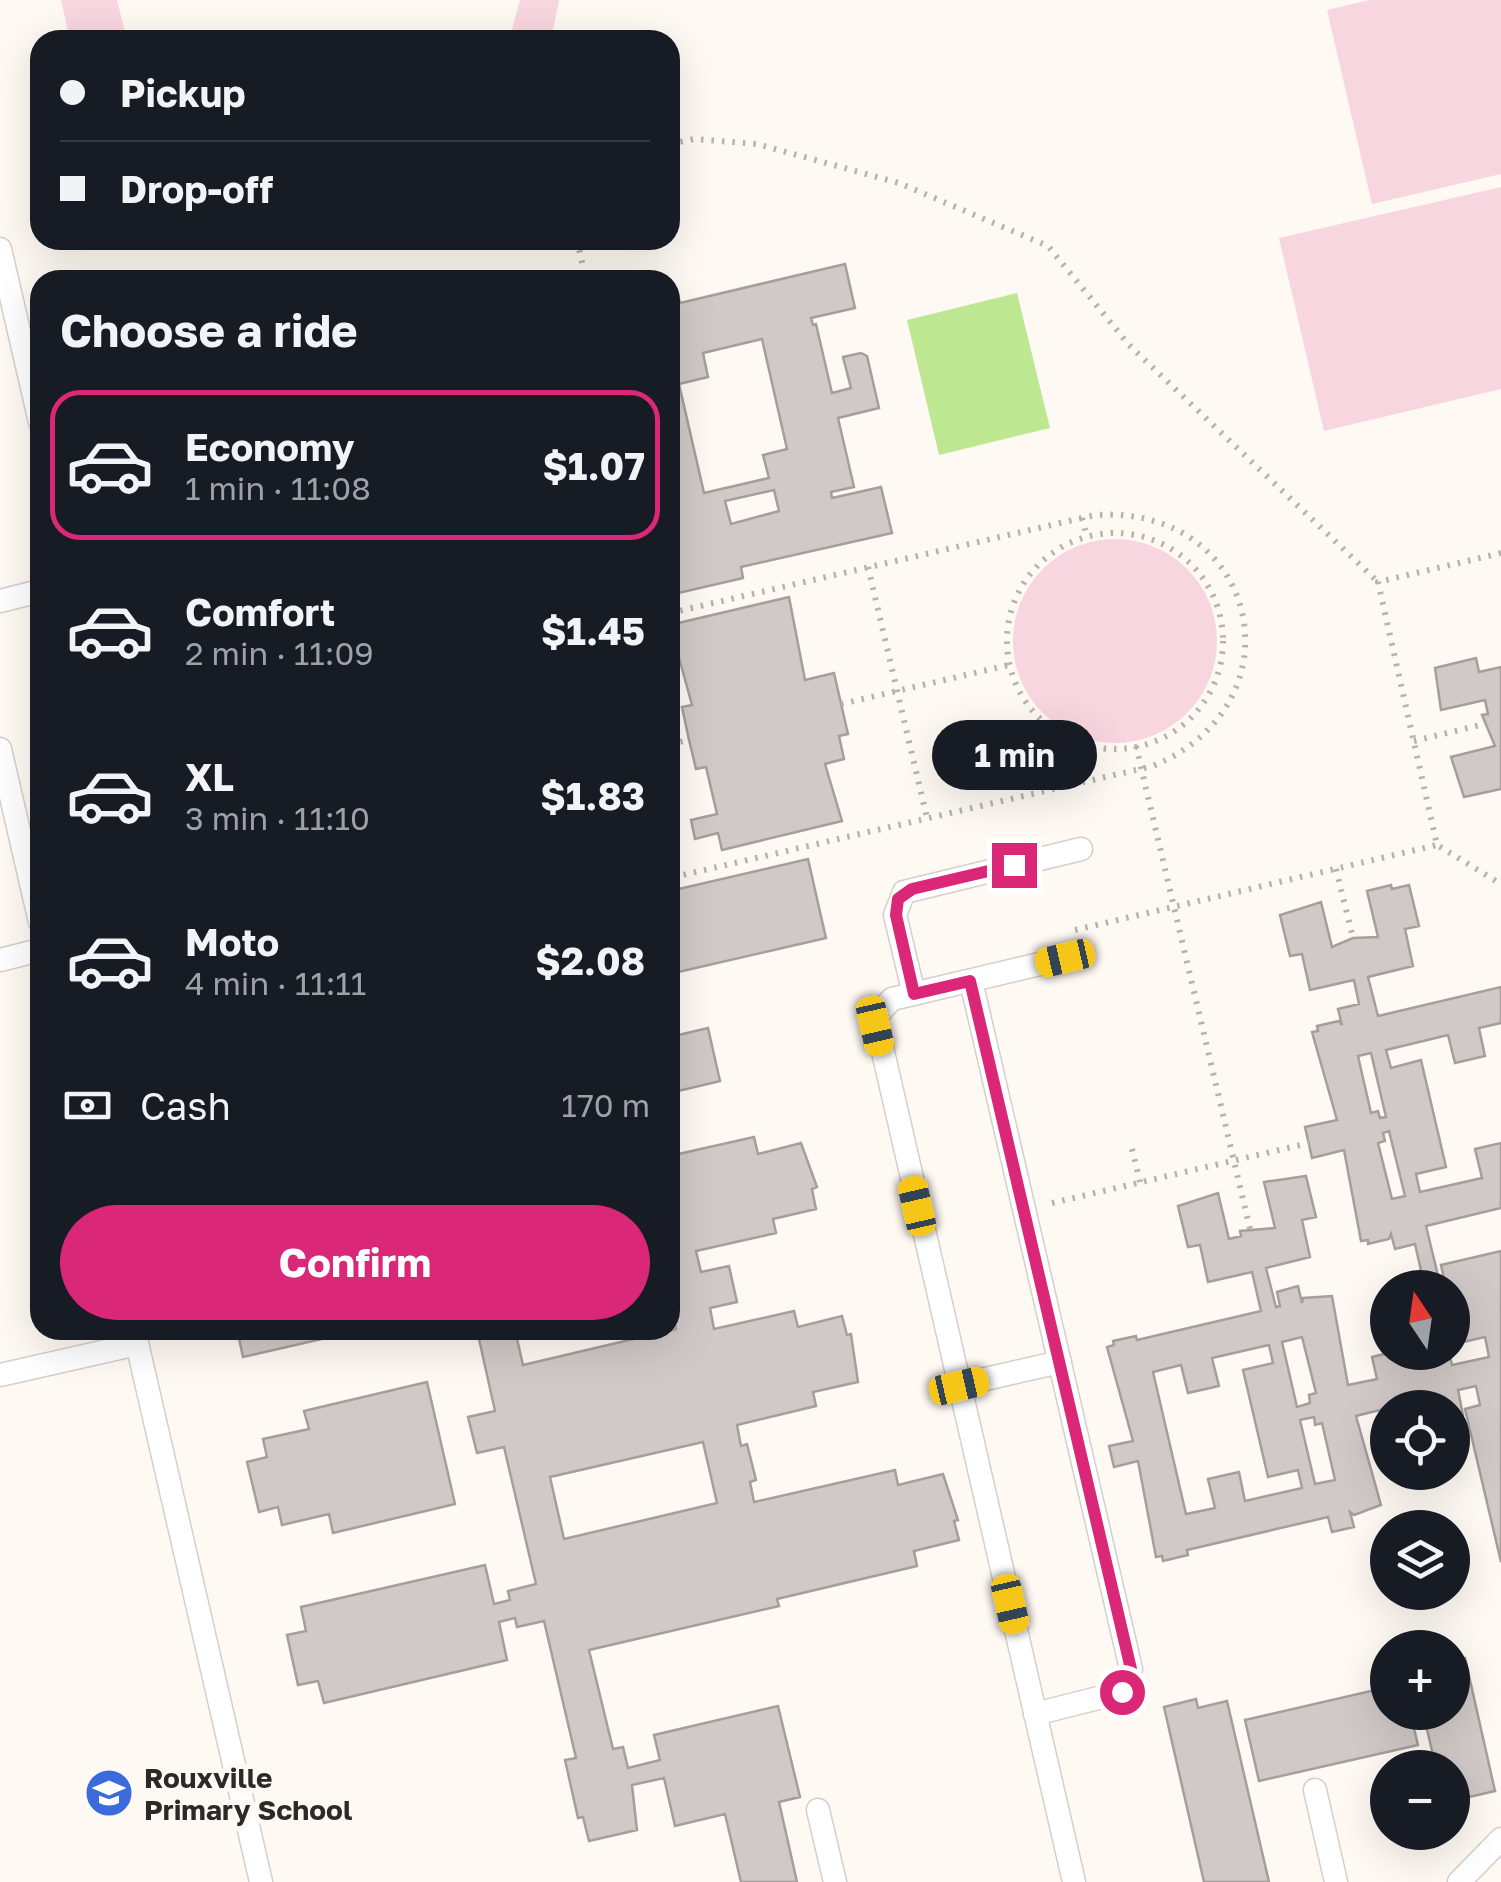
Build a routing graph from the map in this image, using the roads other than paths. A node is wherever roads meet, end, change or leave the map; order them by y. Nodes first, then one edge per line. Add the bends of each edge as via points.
1 (0, 249) edge
2 (5, 297) edge
3 (30, 386) edge
4 (30, 594) edge
5 (0, 601) edge
6 (0, 749) edge
7 (10, 840) edge
8 (1081, 849) dead end
9 (30, 895) edge
10 (30, 952) edge
11 (1065, 958) dead end
12 (0, 960) edge
13 (970, 981) junction
14 (914, 994) junction
15 (126, 1340) edge
16 (137, 1340) edge
17 (1060, 1362) junction
18 (0, 1376) edge
19 (959, 1386) junction
20 (1035, 1714) junction
21 (1315, 1790) dead end
22 (818, 1810) dead end
23 (1501, 1839) edge
24 (261, 1882) edge
25 (835, 1882) edge
26 (1074, 1882) edge
27 (1336, 1882) edge
28 (1459, 1882) edge

1 - 2 lane
2 - 3 lane
4 - 5 lane
6 - 7 lane
7 - 9 lane
8 - 14 lane via 904,892 896,915
10 - 12 lane
11 - 13 lane
13 - 14 lane
13 - 17 lane
14 - 19 lane via 884,1003 875,1026
15 - 18 lane
16 - 24 lane
17 - 19 lane
17 - 20 lane via 1131,1678 1114,1696
19 - 20 lane
20 - 26 lane
21 - 27 lane
22 - 25 lane
23 - 28 lane

